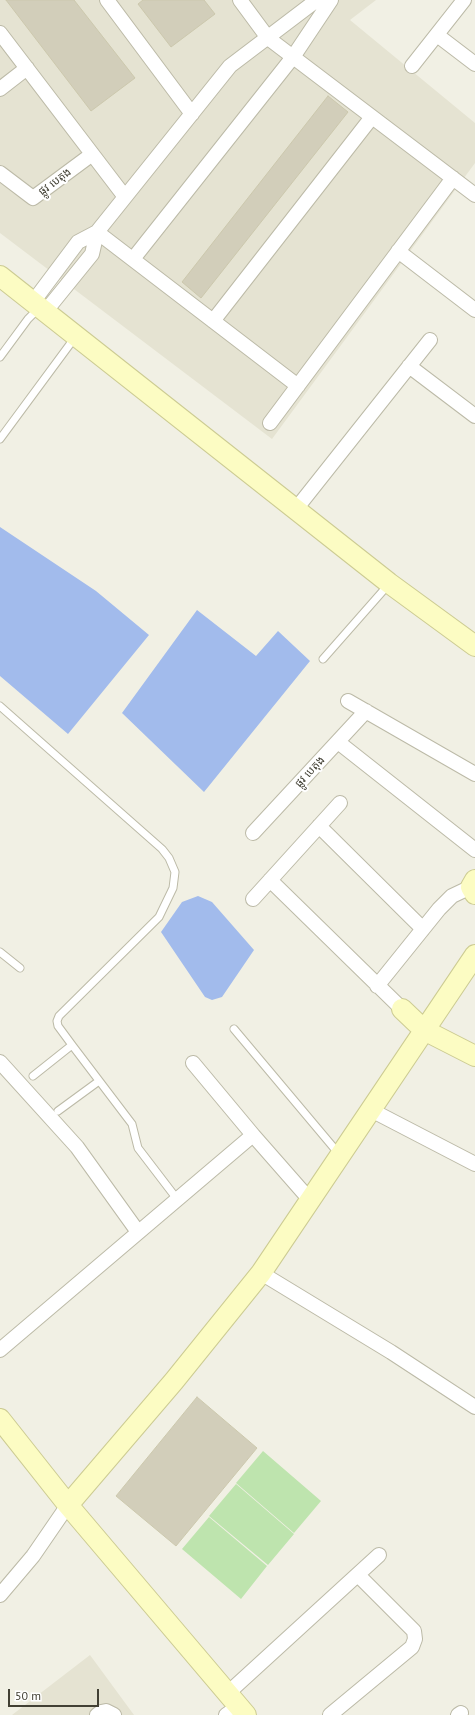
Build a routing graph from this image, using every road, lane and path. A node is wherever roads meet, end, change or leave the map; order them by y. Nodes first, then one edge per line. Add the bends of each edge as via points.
1 (107, 0) edge
2 (240, 0) edge
3 (317, 0) edge
4 (331, 0) edge
5 (464, 0) edge
6 (0, 33) edge
7 (437, 35) junction
8 (268, 38) junction
9 (293, 57) junction
10 (475, 64) edge
11 (412, 66) dead end
12 (27, 68) junction
13 (0, 89) edge
14 (192, 114) junction
15 (372, 117) junction
16 (91, 155) junction
17 (0, 173) edge
18 (453, 178) junction
19 (475, 195) edge
20 (125, 197) junction
21 (97, 232) junction
22 (398, 251) junction
23 (133, 259) junction
24 (0, 276) edge
25 (39, 307) junction
26 (475, 310) edge
27 (213, 321) junction
28 (76, 336) junction
29 (430, 340) dead end
30 (0, 357) edge
31 (409, 366) junction
32 (298, 386) junction
33 (475, 416) edge
34 (270, 423) dead end
35 (0, 439) edge
36 (296, 509) junction
37 (389, 584) junction
38 (475, 646) edge
39 (323, 659) dead end
40 (348, 701) dead end
41 (0, 706) edge
42 (366, 711) junction
43 (338, 742) junction
44 (475, 774) edge
45 (340, 803) dead end
46 (319, 826) junction
47 (253, 833) dead end
48 (475, 850) edge
49 (270, 880) junction
50 (474, 887) edge
51 (253, 899) dead end
52 (423, 929) junction
53 (0, 952) edge
54 (475, 955) edge
55 (20, 968) dead end
56 (377, 986) junction
57 (402, 1009) joint
58 (234, 1029) dead end
59 (424, 1030) junction
60 (72, 1045) junction
61 (475, 1056) edge
62 (0, 1062) edge
63 (193, 1063) dead end
64 (33, 1076) dead end
65 (99, 1081) junction
66 (372, 1110) junction
67 (58, 1111) dead end
68 (253, 1135) junction
69 (340, 1156) junction
70 (475, 1164) edge
71 (177, 1199) junction
72 (310, 1200) junction
73 (138, 1232) junction
74 (261, 1273) junction
75 (0, 1350) edge
76 (475, 1407) edge
77 (0, 1420) edge
78 (68, 1505) junction
79 (380, 1555) dead end
80 (358, 1575) junction
81 (0, 1595) edge
82 (235, 1707) edge
83 (96, 1715) edge
84 (114, 1715) edge
85 (330, 1715) edge

1 - 14 street
2 - 8 street
3 - 8 street
4 - 9 street
5 - 7 street
6 - 12 street
7 - 10 street
7 - 11 street
8 - 9 street
8 - 14 street via 230,66
9 - 15 street
9 - 23 street
12 - 13 street
12 - 16 street
14 - 20 street
15 - 18 street
15 - 27 street
16 - 17 street, ផ្លូវ បេតុង via 33,198
16 - 20 street
18 - 19 street
18 - 22 street
20 - 21 street
21 - 23 street
21 - 25 street via 92,254
22 - 26 street
22 - 32 street
23 - 27 street
24 - 25 street
25 - 28 street
25 - 30 lane
27 - 32 street
28 - 35 lane
28 - 36 street
29 - 31 street
31 - 33 street
31 - 36 street
32 - 34 street
36 - 37 street
37 - 38 street
37 - 39 lane
40 - 42 street
41 - 60 lane via 162,849 175,872 173,888 159,917 59,1016 58,1026
42 - 43 street, ផ្លូវ បេតុង
42 - 44 street
43 - 47 street, ផ្លូវ បេតុង
43 - 48 street
45 - 46 street
46 - 49 street
46 - 52 street
49 - 51 street
49 - 56 street
50 - 52 street via 452,896
52 - 56 street
53 - 55 lane
54 - 59 street
56 - 57 street
57 - 59 street
58 - 69 lane
59 - 61 street
59 - 66 street
60 - 64 lane
60 - 65 lane
62 - 73 street via 77,1147
63 - 68 street
65 - 67 lane
65 - 71 lane via 132,1124 138,1148
66 - 69 street
66 - 70 street
68 - 71 street
68 - 72 street
69 - 72 street
71 - 73 street
72 - 74 street
73 - 75 street
74 - 76 street via 391,1352
74 - 78 street via 174,1381
77 - 78 street
78 - 81 street via 33,1556
78 - 82 street
79 - 80 street
80 - 82 street
80 - 85 street via 414,1631 415,1639 412,1647
83 - 84 street via 106,1711

